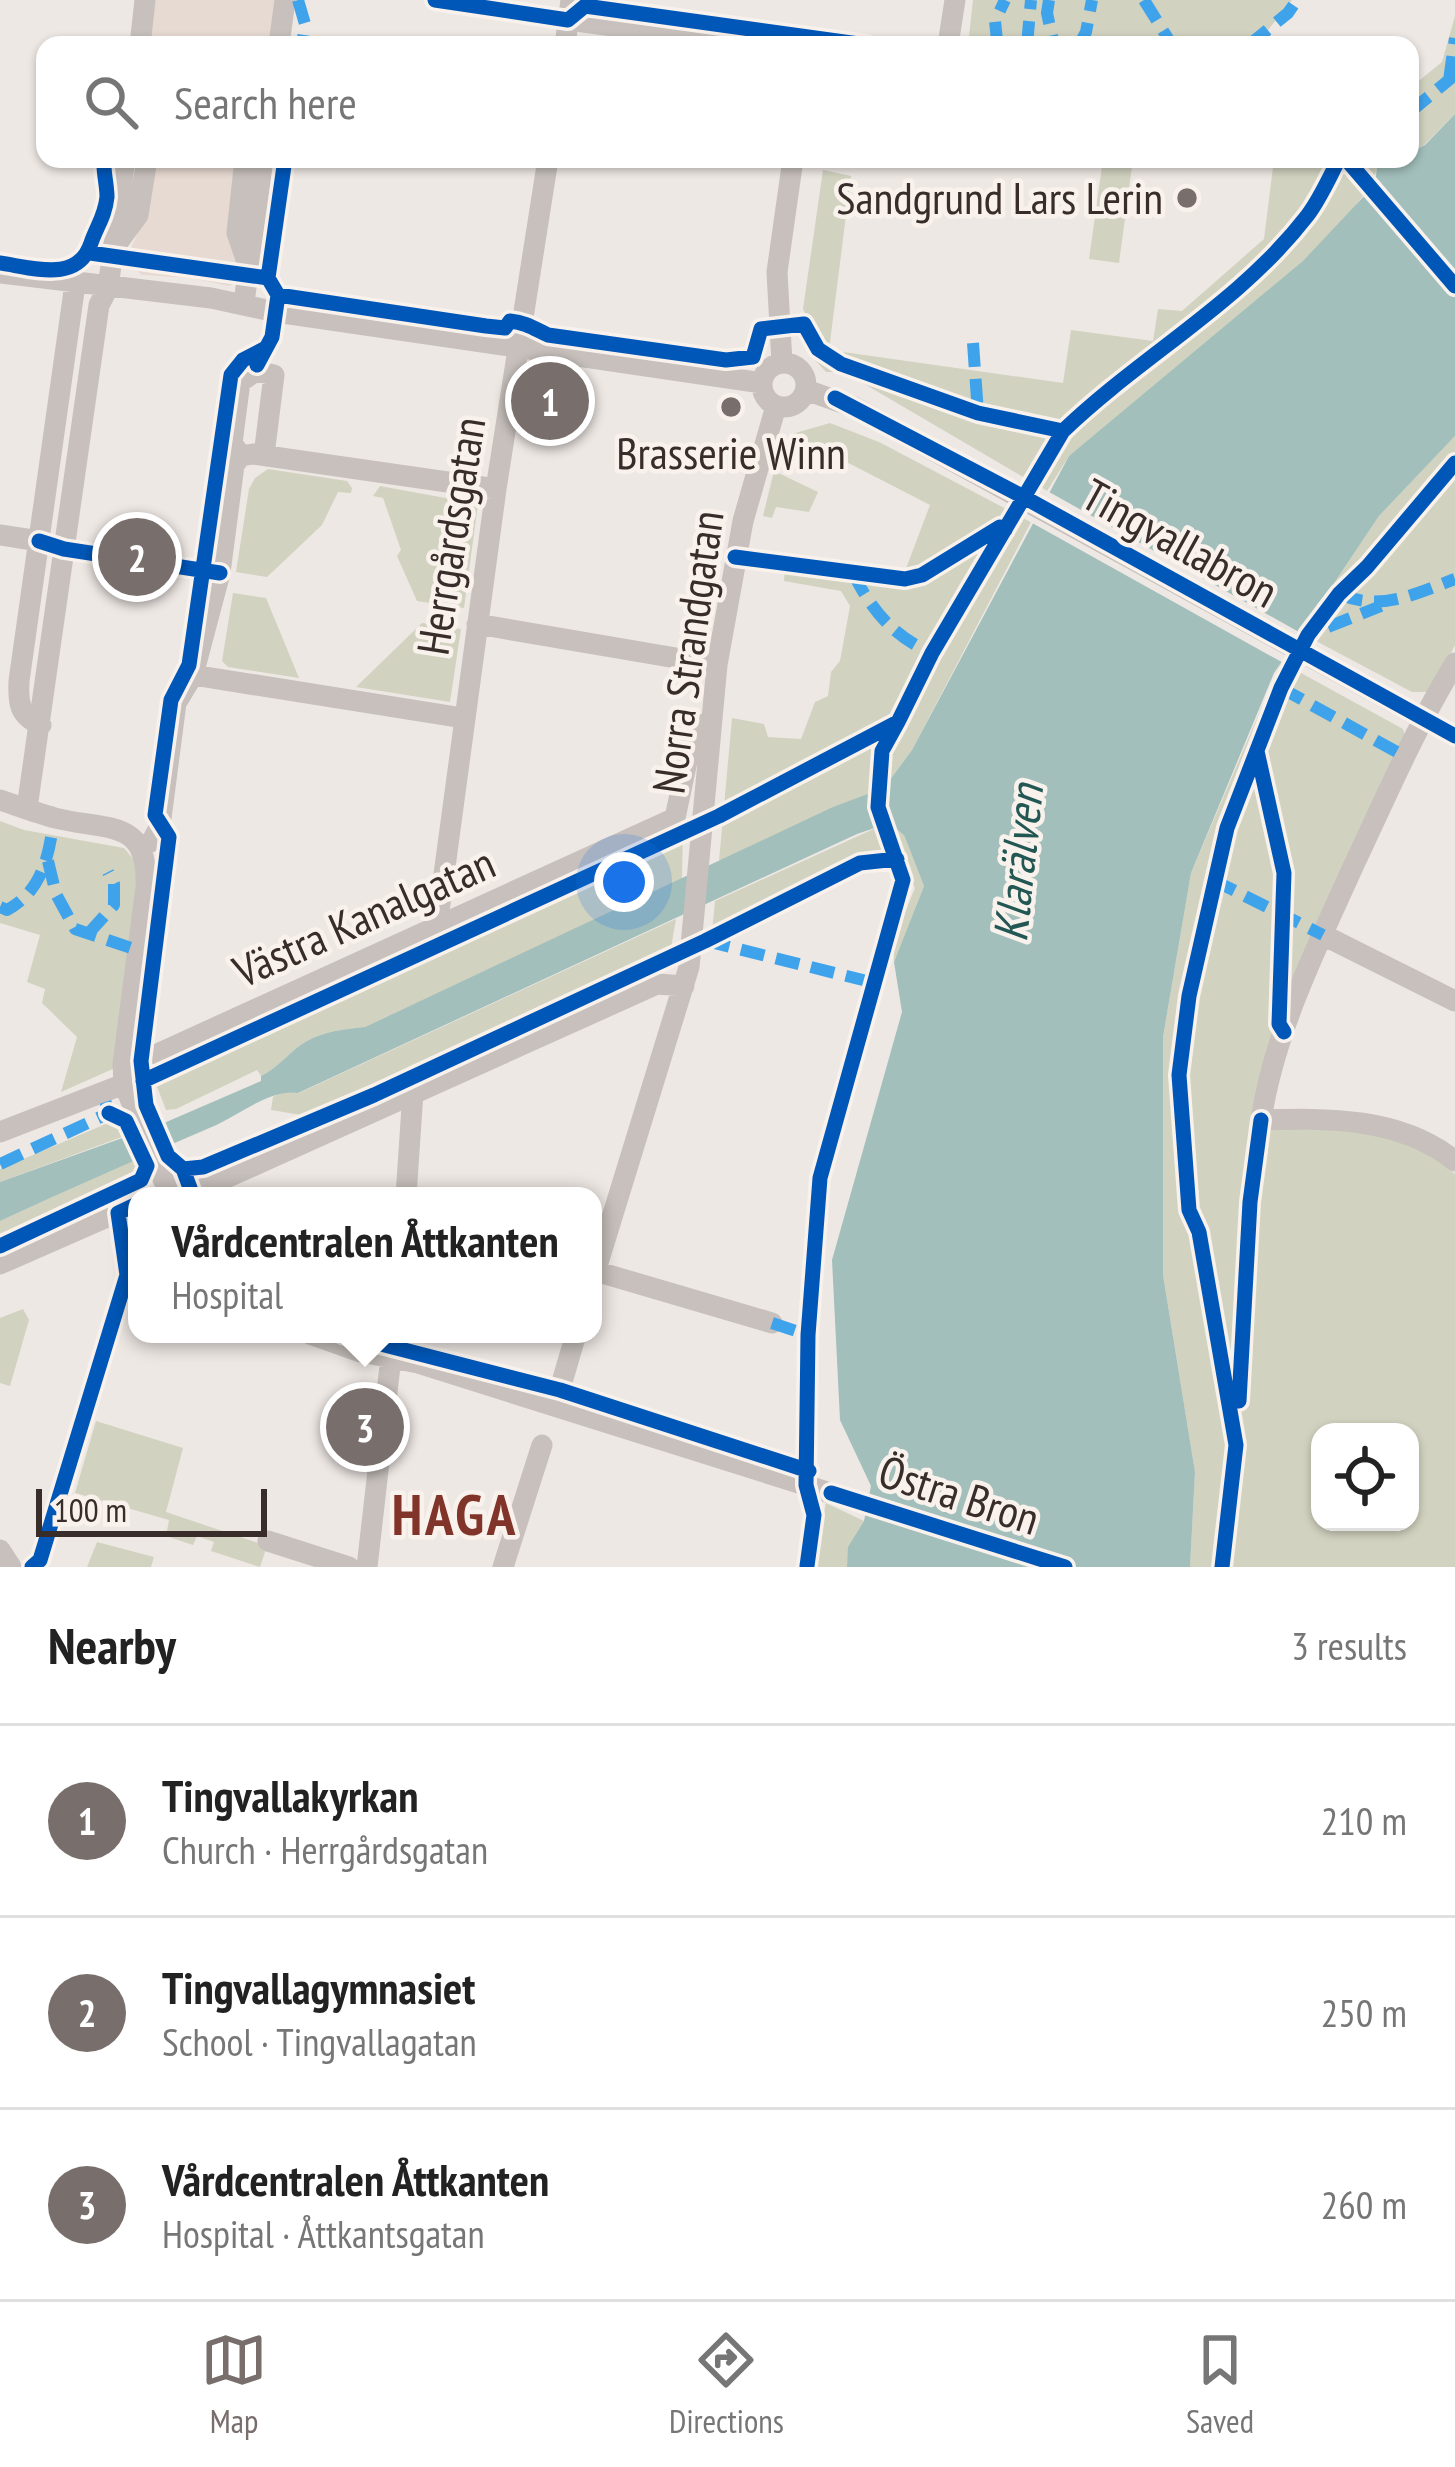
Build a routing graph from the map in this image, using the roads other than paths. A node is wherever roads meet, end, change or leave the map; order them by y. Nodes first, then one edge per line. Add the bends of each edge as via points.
1 (145, 0) edge
2 (285, 0) edge
3 (955, 0) edge
4 (570, 10) edge
5 (141, 36) edge
6 (280, 36) edge
7 (709, 36) edge
8 (949, 36) edge
9 (124, 168) edge
10 (146, 168) edge
11 (243, 168) edge
12 (262, 168) edge
13 (547, 168) edge
14 (792, 168) edge
15 (113, 250) junction
16 (249, 268) junction
17 (0, 274) edge
18 (75, 284) junction
19 (108, 288) junction
20 (244, 303) junction
21 (520, 348) junction
22 (782, 363) junction
23 (762, 383) junction
24 (806, 390) junction
25 (776, 406) junction
26 (496, 489) junction
27 (0, 535) edge
28 (39, 541) junction
29 (477, 624) junction
30 (1455, 663) edge
31 (717, 665) junction
32 (190, 680) junction
33 (463, 718) junction
34 (1422, 718) junction
35 (712, 720) junction
36 (41, 724) junction
37 (1455, 736) edge
38 (0, 800) edge
39 (27, 808) junction
40 (141, 847) junction
41 (436, 926) junction
42 (1323, 935) junction
43 (684, 986) junction
44 (1455, 1001) edge
45 (124, 1074) junction
46 (413, 1093) junction
47 (0, 1132) edge
48 (1455, 1161) edge
49 (169, 1187) edge
50 (193, 1187) edge
51 (407, 1187) edge
52 (128, 1209) edge
53 (602, 1249) edge
54 (0, 1264) edge
55 (602, 1277) edge
56 (772, 1323) dead end
57 (342, 1343) edge
58 (573, 1343) edge
59 (391, 1357) junction
60 (555, 1406) junction
61 (542, 1445) dead end
62 (268, 1541) dead end
63 (0, 1550) edge
64 (11, 1567) edge
65 (32, 1567) edge
66 (349, 1567) edge
67 (367, 1567) edge
68 (503, 1567) edge
69 (1065, 1567) edge

1 - 5 street
2 - 6 street
3 - 8 street
4 - 7 street
9 - 15 street
10 - 15 street via 138,214
11 - 16 street via 237,233
12 - 16 street
13 - 21 street, Herrgårdsgatan
14 - 22 street via 777,272
15 - 19 street
16 - 20 street
17 - 18 street
18 - 19 street
18 - 28 street
19 - 20 street
19 - 36 street via 99,305
20 - 21 street
21 - 23 street
21 - 26 street, Herrgårdsgatan
22 - 23 street
22 - 24 street via 801,371
23 - 25 street
24 - 25 street via 794,405
24 - 34 street, Tingvallabron via 854,406
25 - 31 street, Norra Strandgatan via 743,521
26 - 29 street, Herrgårdsgatan
26 - 32 street via 253,456 234,465 220,573
27 - 28 street
28 - 36 street via 18,699 25,716
29 - 31 street
29 - 33 street, Herrgårdsgatan
30 - 34 street
31 - 35 street, Norra Strandgatan
32 - 33 street
32 - 40 street via 176,703 160,826
33 - 41 street, Herrgårdsgatan
34 - 37 street, Tingvallabron
34 - 42 street
35 - 41 street, Västra Kanalgatan via 692,738 675,818
35 - 43 street, Norra Strandgatan
36 - 39 street
38 - 39 street
39 - 40 street via 114,827
40 - 45 street via 146,887
41 - 45 street, Västra Kanalgatan
42 - 44 street
42 - 48 street via 1283,1032 1262,1120 1360,1121
43 - 46 street via 657,985
43 - 53 street, Norra Strandgatan
45 - 47 street, Västra Kanalgatan
45 - 49 street
46 - 50 street
46 - 51 street
52 - 54 street
52 - 65 street via 127,1275
55 - 56 street
57 - 59 street, Östra Bron
58 - 60 street
59 - 60 street, Östra Bron
59 - 67 street
60 - 69 street, Östra Bron
61 - 68 street
62 - 66 street
63 - 64 street

